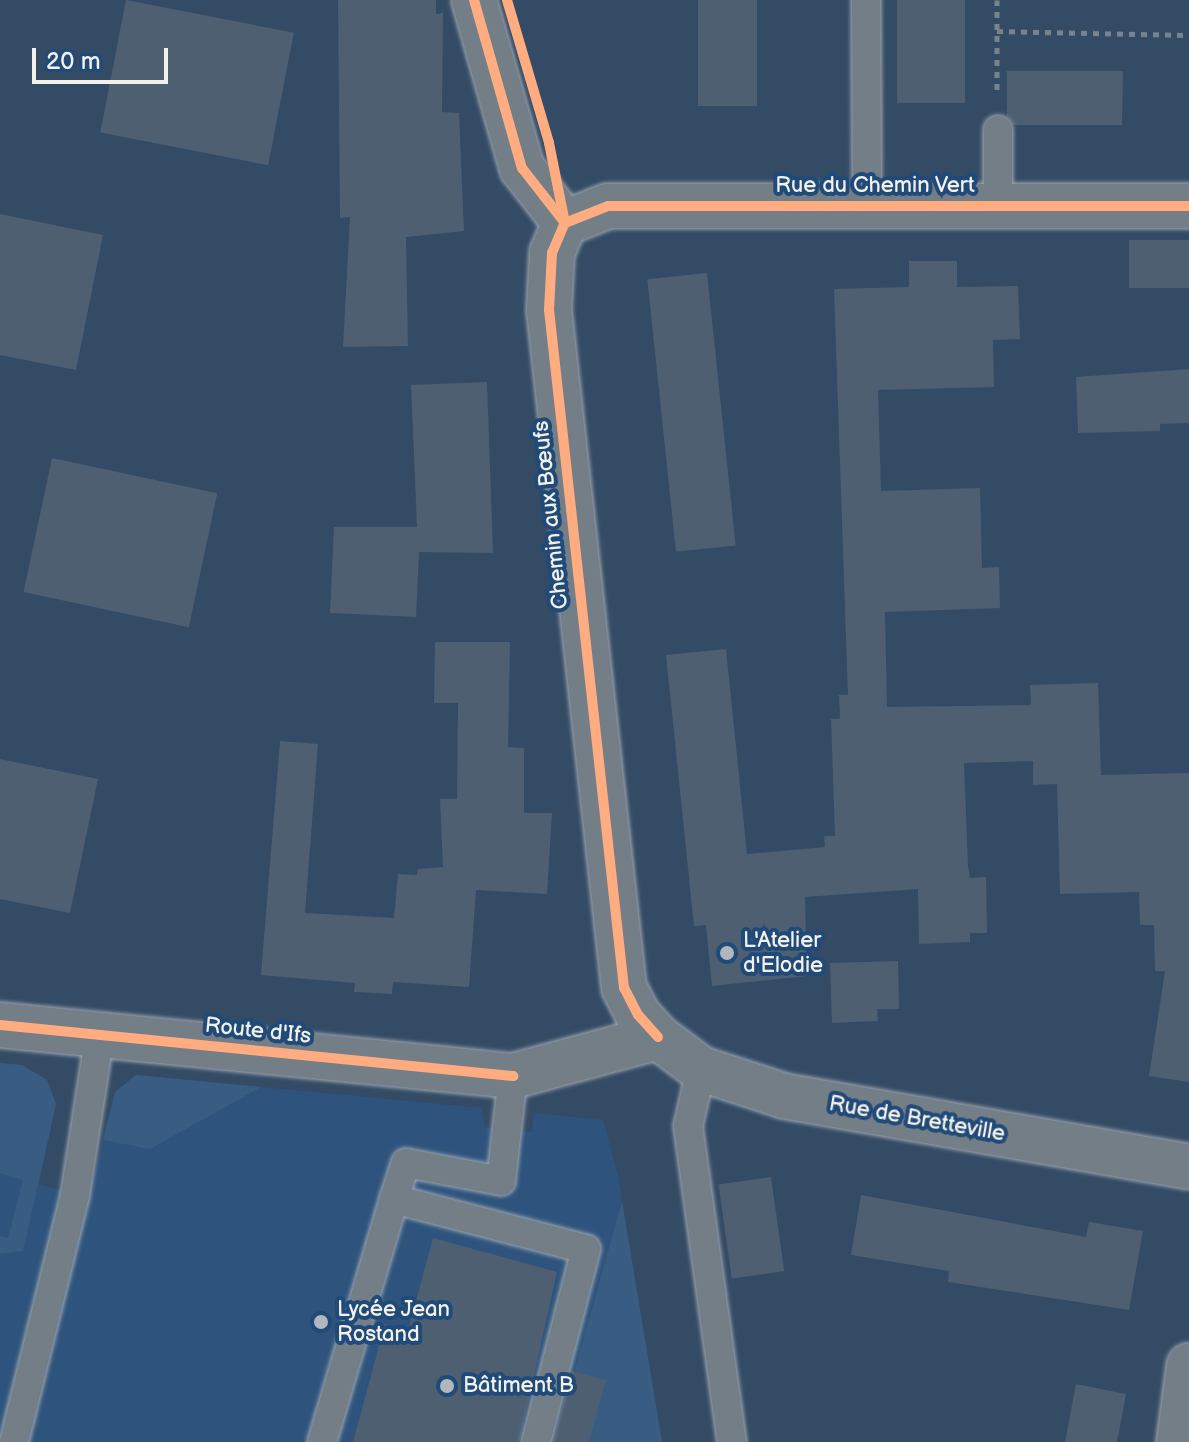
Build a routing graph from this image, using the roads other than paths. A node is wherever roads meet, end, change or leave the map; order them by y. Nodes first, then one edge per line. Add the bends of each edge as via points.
1 (474, 0) edge
2 (866, 0) edge
3 (998, 130) road end
4 (867, 205) junction
5 (998, 206) junction
6 (1189, 206) edge
7 (565, 223) junction
8 (0, 1025) edge
9 (100, 1034) junction
10 (658, 1037) junction
11 (701, 1069) junction
12 (513, 1076) junction
13 (1189, 1167) edge
14 (394, 1199) junction
15 (1189, 1366) edge
16 (0, 1438) edge
17 (14, 1442) edge
18 (322, 1442) edge
19 (536, 1442) edge
20 (732, 1442) edge
21 (1179, 1442) edge

1 - 7 street via 522,168
2 - 4 lane
3 - 5 lane
4 - 5 street, Rue du Chemin Vert
4 - 7 street, Rue du Chemin Vert via 608,206
5 - 6 street, Rue du Chemin Vert
7 - 10 street, Chemin aux Bœufs via 552,253 549,310 619,946 624,988
8 - 9 street, Route d'Ifs
9 - 12 street, Route d'Ifs
9 - 17 lane via 75,1195
10 - 11 street, Rue de Bretteville
10 - 12 street, Route d'Ifs
11 - 13 street, Rue de Bretteville via 784,1096
11 - 20 lane via 688,1126
12 - 14 lane via 501,1181 406,1163
14 - 18 lane
14 - 19 lane via 586,1249
15 - 21 street
16 - 17 lane

